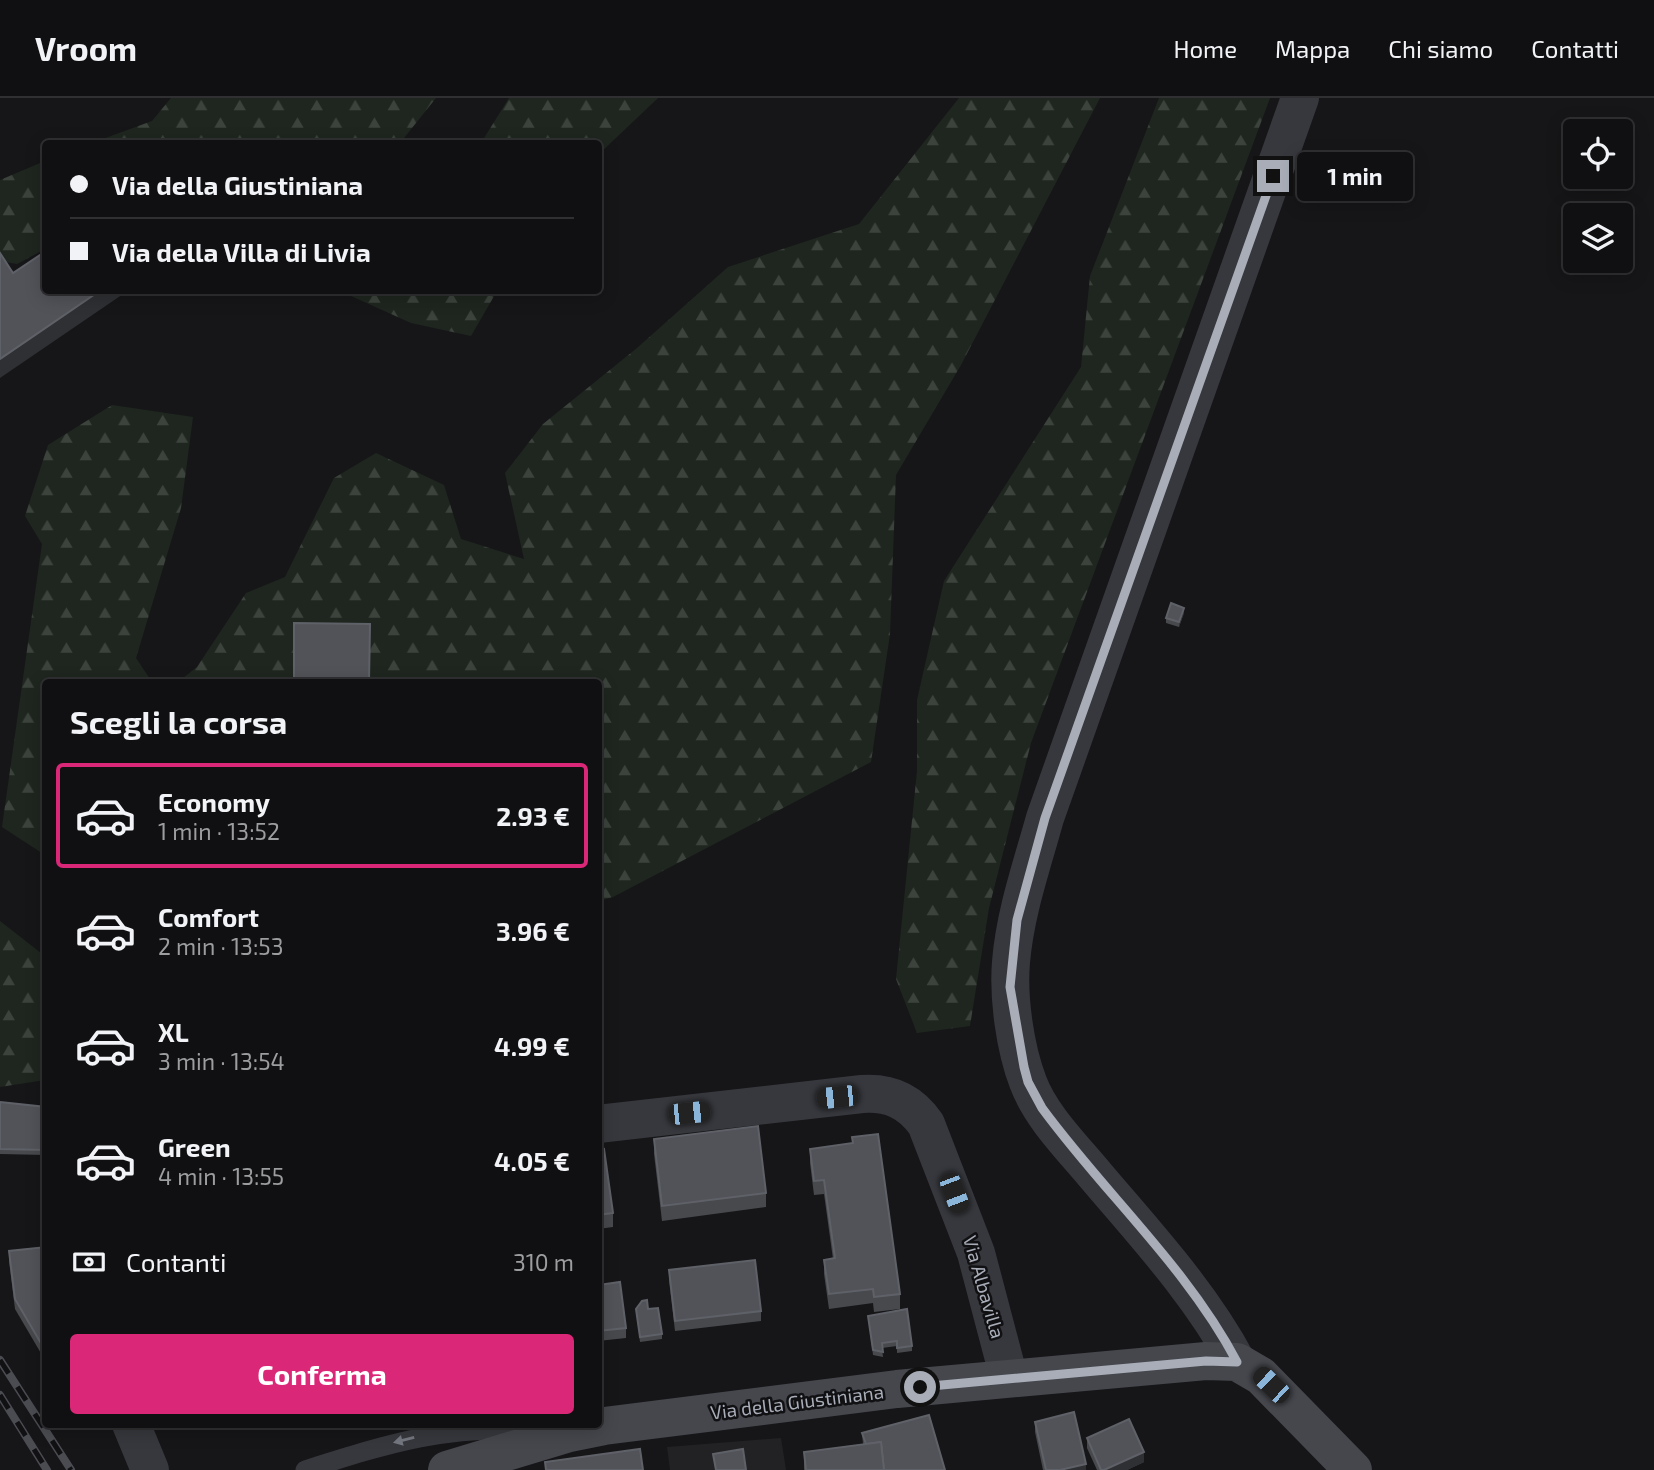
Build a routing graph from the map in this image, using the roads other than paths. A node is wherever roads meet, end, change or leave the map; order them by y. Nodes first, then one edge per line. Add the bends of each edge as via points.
1 (1300, 98) edge
2 (602, 1124) edge
3 (1237, 1362) junction
4 (1009, 1378) junction
5 (602, 1427) edge
6 (133, 1428) edge
7 (596, 1428) edge
8 (569, 1433) junction
9 (502, 1462) edge
10 (150, 1470) edge
11 (305, 1470) edge
12 (447, 1470) edge
13 (1353, 1470) edge

1 - 3 street via 1045,818 1017,920 1011,963 1018,1043 1033,1093 1194,1295
2 - 4 street, Via Albavilla via 874,1093 899,1099 926,1124 954,1193
3 - 4 street, Via della Giustiniana
3 - 13 street via 1261,1376
4 - 5 street, Via della Giustiniana
6 - 10 street
7 - 8 street, Via della Giustiniana
8 - 9 street, Via della Giustiniana
8 -> 11 lane via 443,1433 402,1440
9 - 12 street, Via della Giustiniana

